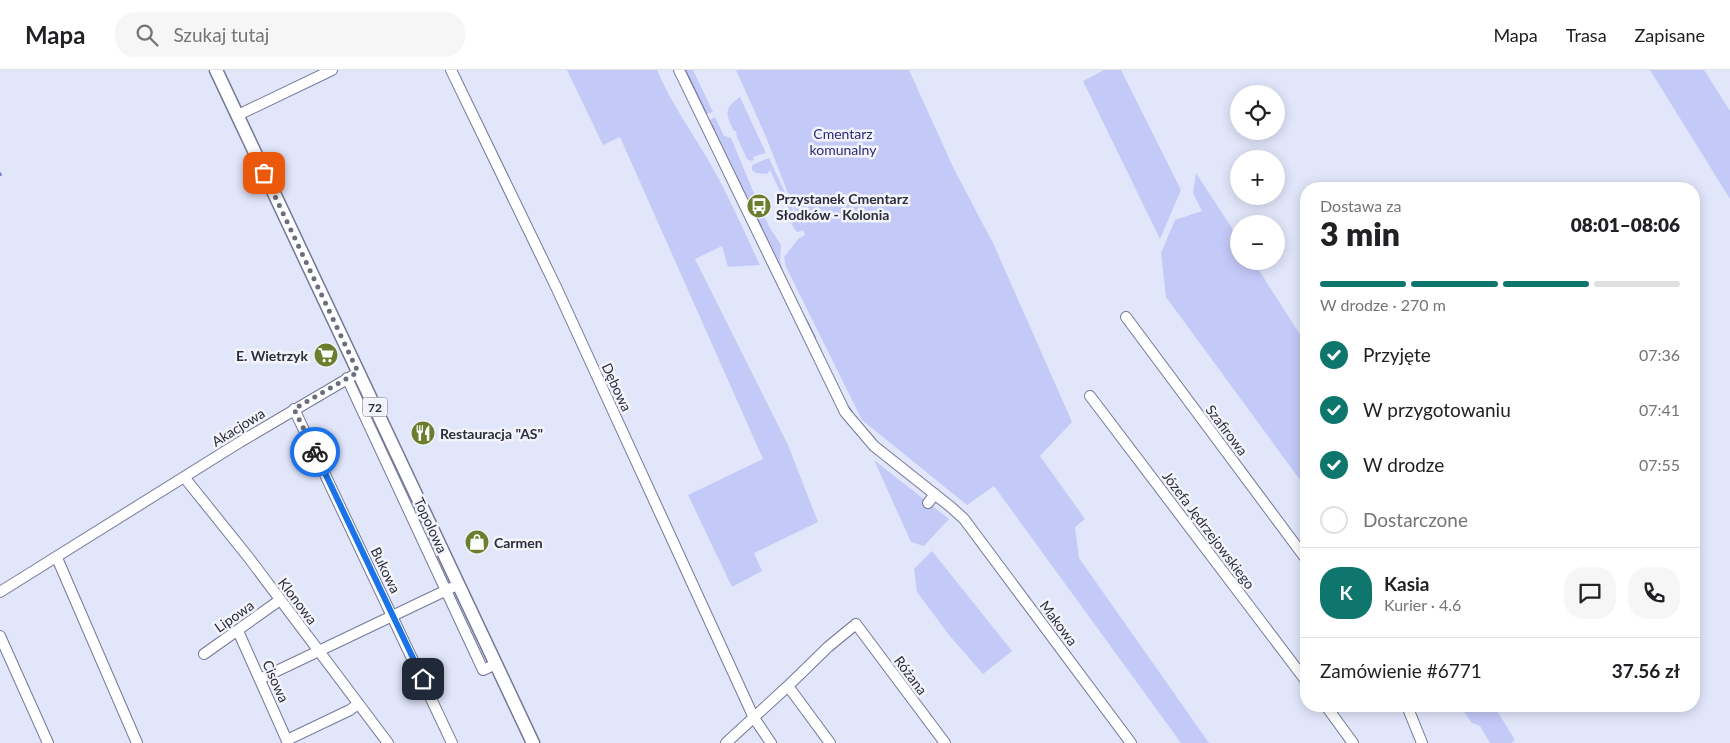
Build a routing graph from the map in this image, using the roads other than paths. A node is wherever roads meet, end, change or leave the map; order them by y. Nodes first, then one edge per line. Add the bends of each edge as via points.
1 (216, 70) edge
2 (332, 70) edge
3 (451, 70) edge
4 (679, 70) edge
5 (238, 115) junction
6 (1126, 317) dead end
7 (353, 375) junction
8 (1090, 396) dead end
9 (294, 409) junction
10 (184, 477) junction
11 (935, 494) junction
12 (928, 503) dead end
13 (1300, 551) edge
14 (57, 558) junction
15 (459, 584) junction
16 (446, 590) junction
17 (0, 592) edge
18 (280, 600) junction
19 (393, 616) junction
20 (238, 631) junction
21 (0, 636) edge
22 (319, 651) junction
23 (204, 654) dead end
24 (496, 664) junction
25 (1300, 673) edge
26 (260, 679) junction
27 (788, 686) junction
28 (358, 704) junction
29 (1330, 712) edge
30 (1409, 712) edge
31 (754, 718) junction
32 (288, 742) edge
33 (48, 743) edge
34 (137, 743) edge
35 (388, 743) edge
36 (452, 743) edge
37 (534, 743) edge
38 (726, 743) edge
39 (771, 743) edge
40 (830, 743) edge
41 (945, 743) edge
42 (1131, 743) edge
43 (1353, 743) edge
44 (1422, 743) edge

1 - 5 main road, 72
2 - 5 street
3 - 31 street, Dębowa via 557,289
4 - 11 street, Makowa via 816,342 845,412 874,446
5 - 7 main road, 72
6 - 13 street, Szafirowa
7 - 9 street, Akacjowa
7 - 15 main road, 72
7 - 16 street, Topolowa
8 - 25 street, Józefa Jędrzejowskiego
9 - 10 street, Akacjowa
9 - 19 street, Bukowa
10 - 14 street, Akacjowa
10 - 18 street, Klonowa
11 - 12 street
11 - 42 street, Makowa via 964,519
14 - 17 street, Akacjowa
14 - 34 street
15 - 16 street
15 - 24 main road, 72
16 - 19 street
16 - 24 street, Topolowa via 483,670
18 - 20 street, Lipowa
18 - 22 street, Klonowa
19 - 22 street
19 - 36 street, Bukowa
20 - 23 street, Lipowa
20 - 26 street, Cisowa
21 - 33 street
22 - 26 street
22 - 28 street, Klonowa
24 - 37 main road, 72
26 - 32 street, Cisowa
27 - 31 street
27 - 40 street
27 - 41 street, Różana via 856,624
28 - 32 street
28 - 35 street, Klonowa
29 - 43 street
30 - 44 street
31 - 38 street
31 - 39 street, Dębowa

